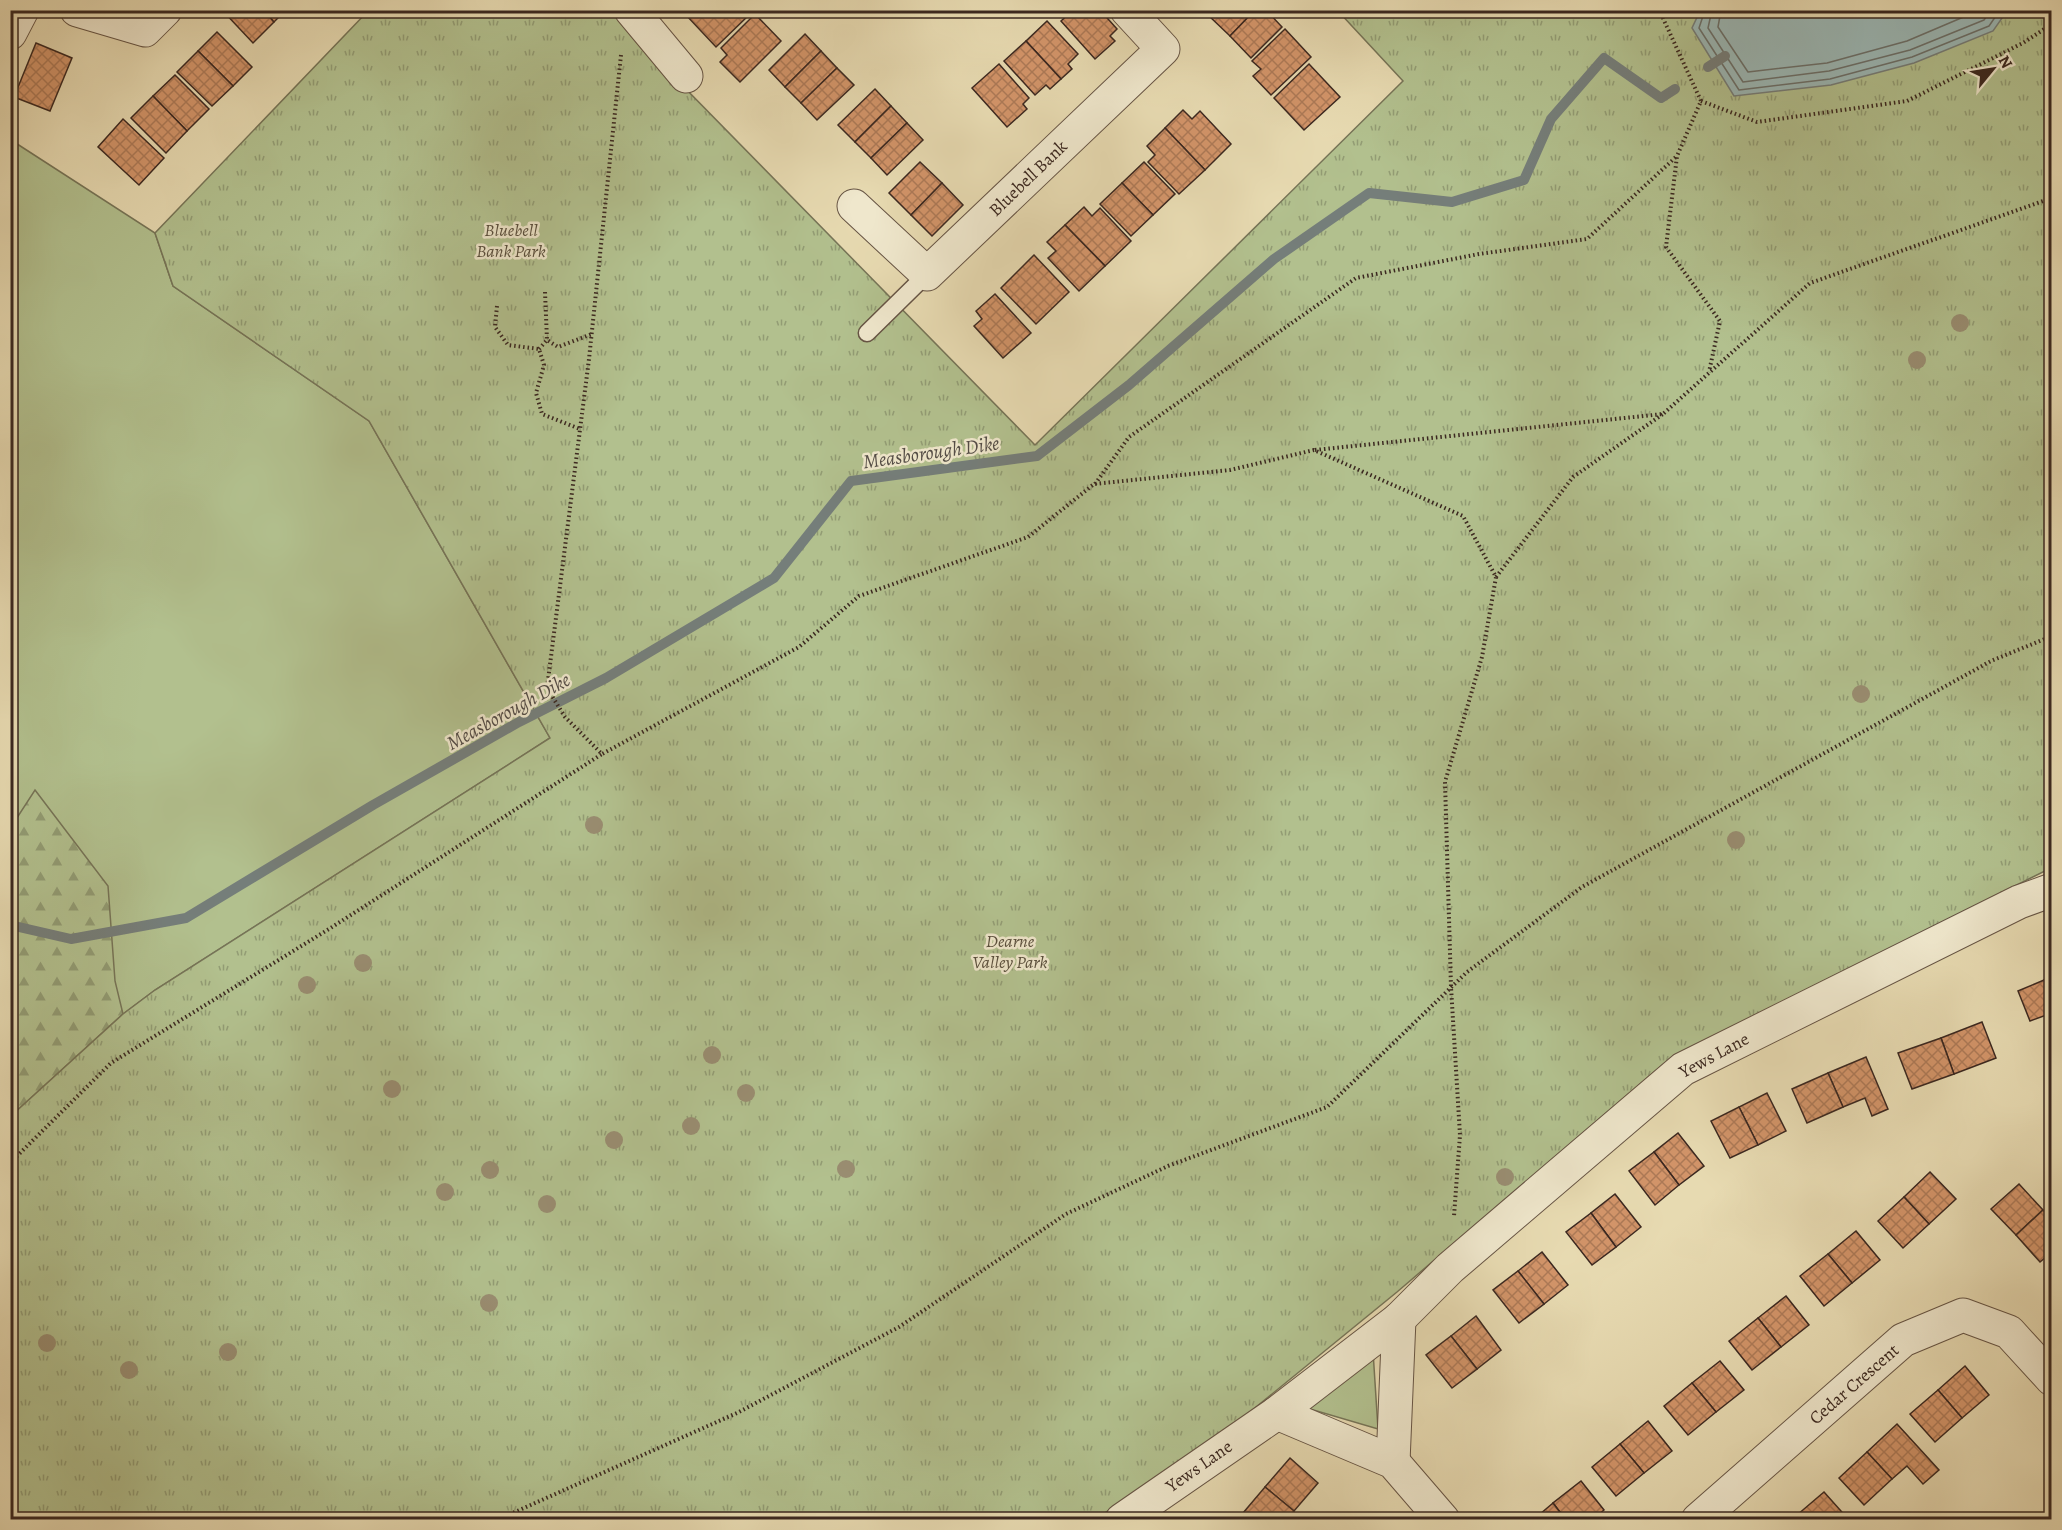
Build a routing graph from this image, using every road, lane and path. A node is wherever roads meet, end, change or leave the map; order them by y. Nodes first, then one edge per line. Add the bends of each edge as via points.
1 (22, 10) edge
2 (77, 10) edge
3 (165, 10) edge
4 (631, 10) edge
5 (1127, 10) edge
6 (1666, 10) edge
7 (2052, 24) edge
8 (10, 33) edge
9 (619, 48) dead end
10 (686, 76) dead end
11 (1701, 101) junction
12 (1677, 156) junction
13 (2052, 198) edge
14 (854, 206) dead end
15 (927, 274) junction
16 (545, 292) dead end
17 (497, 306) dead end
18 (867, 333) dead end
19 (592, 334) junction
20 (548, 340) junction
21 (539, 349) junction
22 (1709, 372) junction
23 (1663, 414) junction
24 (580, 429) junction
25 (1314, 450) junction
26 (1094, 484) junction
27 (1496, 577) junction
28 (2052, 636) edge
29 (602, 754) junction
30 (2052, 890) edge
31 (1451, 987) junction
32 (10, 1163) edge
33 (1450, 1268) junction
34 (1399, 1319) junction
35 (2052, 1378) edge
36 (1277, 1413) junction
37 (1393, 1462) junction
38 (497, 1520) edge
39 (1122, 1520) edge
40 (1443, 1520) edge
41 (1698, 1520) edge

1 - 8 street
2 - 3 street via 145,30
4 - 10 street
5 - 15 street, Bluebell Bank via 1163,49
6 - 11 path via 1662,16
7 - 11 path via 2023,43 1906,101 1757,122
9 - 19 path via 622,57
11 - 12 path
12 - 22 path via 1666,247 1720,321
12 - 26 path via 1587,239 1479,254 1356,278 1129,437
13 - 22 path via 1810,283
14 - 15 street
15 - 18 lane
16 - 20 path
17 - 21 path via 495,327 508,345
19 - 20 path via 558,347
19 - 24 path
20 - 21 path
21 - 24 path via 544,365 536,393 542,414
22 - 23 path
23 - 25 path
23 - 27 path via 1573,477
24 - 29 path via 547,688 565,717
25 - 26 path via 1230,470
25 - 27 path via 1463,516
26 - 29 path via 1028,537 859,596 799,647
27 - 31 path via 1482,657 1445,782
28 - 31 path via 1991,661 1581,887
29 - 32 path via 111,1063
30 - 33 street, Yews Lane via 2019,902 1683,1069
31 - 33 path via 1460,1135
31 - 38 path via 1328,1107 1168,1166 1066,1214 899,1327 737,1413
33 - 34 street, Yews Lane
34 - 36 street, Yews Lane
34 - 37 street
35 - 41 street, Cedar Crescent via 2009,1332 1963,1315 1904,1340
36 - 37 street
36 - 39 street, Yews Lane
37 - 40 street

